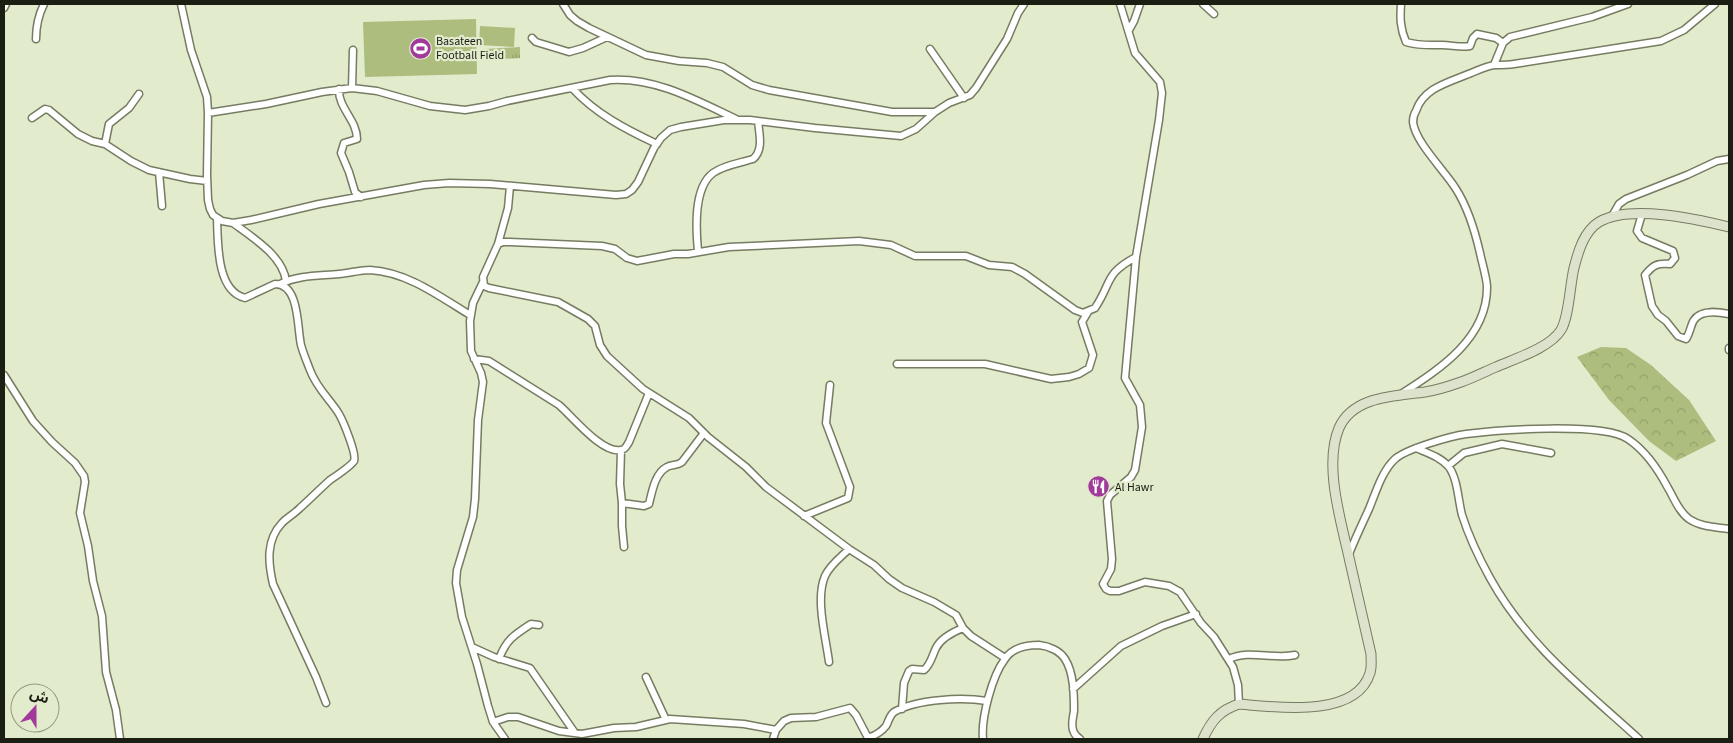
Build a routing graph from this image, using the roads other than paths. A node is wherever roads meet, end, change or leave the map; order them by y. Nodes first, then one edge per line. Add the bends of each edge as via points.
1 (6, 4) edge
2 (44, 4) edge
3 (181, 4) edge
4 (563, 4) edge
5 (1024, 4) edge
6 (1120, 4) edge
7 (1140, 4) edge
8 (1203, 4) edge
9 (1401, 4) edge
10 (1628, 4) edge
11 (1715, 4) edge
12 (4, 8) edge
13 (1214, 14) dead end
14 (1128, 30) junction
15 (607, 37) junction
16 (532, 38) dead end
17 (36, 39) dead end
18 (1503, 43) junction
19 (930, 48) dead end
20 (353, 50) dead end
21 (1494, 65) junction
22 (339, 88) junction
23 (352, 88) junction
24 (572, 88) junction
25 (139, 94) dead end
26 (964, 98) junction
27 (935, 112) junction
28 (208, 114) junction
29 (32, 118) dead end
30 (737, 120) junction
31 (758, 121) junction
32 (105, 144) junction
33 (657, 144) junction
34 (1729, 159) edge
35 (159, 172) junction
36 (206, 181) junction
37 (510, 186) junction
38 (361, 197) junction
39 (162, 206) dead end
40 (1642, 214) junction
41 (217, 218) junction
42 (1611, 218) junction
43 (233, 222) junction
44 (1729, 226) edge
45 (498, 244) junction
46 (698, 251) junction
47 (1136, 257) junction
48 (482, 282) junction
49 (283, 283) junction
50 (1088, 312) junction
51 (1729, 314) edge
52 (470, 315) junction
53 (474, 359) junction
54 (897, 364) dead end
55 (4, 376) edge
56 (830, 385) dead end
57 (649, 393) junction
58 (1400, 394) junction
59 (704, 433) junction
60 (1416, 448) junction
61 (621, 450) junction
62 (1551, 453) dead end
63 (1448, 466) junction
64 (622, 503) junction
65 (804, 516) junction
66 (1729, 529) edge
67 (624, 547) dead end
68 (849, 549) junction
69 (1349, 554) junction
70 (1196, 614) junction
71 (539, 625) dead end
72 (963, 628) junction
73 (472, 647) junction
74 (1295, 656) dead end
75 (1005, 658) junction
76 (499, 659) junction
77 (1229, 659) junction
78 (829, 662) dead end
79 (646, 677) dead end
80 (1073, 689) junction
81 (987, 701) junction
82 (326, 703) dead end
83 (1239, 704) junction
84 (902, 709) junction
85 (666, 720) junction
86 (493, 722) junction
87 (776, 730) junction
88 (575, 733) junction
89 (120, 739) edge
90 (506, 739) edge
91 (773, 739) edge
92 (983, 739) edge
93 (1080, 739) edge
94 (1203, 739) edge
95 (1639, 739) edge

1 - 12 street
2 - 17 street via 36,25
3 - 28 street
4 - 15 street via 577,21
5 - 26 street via 1001,49 976,88
6 - 14 street
7 - 14 street
8 - 13 street
9 - 18 street via 1400,23 1406,42 1418,46 1463,47 1470,46 1477,34
10 - 18 street via 1592,17 1510,37
11 - 21 street via 1684,30 1661,41
14 - 47 street via 1135,52 1160,82 1162,93
15 - 16 street via 569,52
15 - 27 street via 653,57 707,62 723,67 752,85 769,90 892,112
18 - 21 street
19 - 26 street
20 - 23 street
21 - 58 street via 1432,90 1419,102 1415,113 1413,121 1417,132 1456,188 1467,211 1487,284 1483,315 1463,346 1431,375
22 - 23 street
22 - 28 street
22 - 38 street via 346,113 357,131 357,139 344,143 341,153 355,192
23 - 24 street via 390,94 435,107 465,110
24 - 30 street via 623,79 648,83 670,89
24 - 33 street via 592,108
25 - 32 street via 109,124
26 - 27 street
27 - 31 street via 916,129 901,136
28 - 36 street
29 - 32 street via 45,109 49,110 78,134
30 - 31 street
30 - 33 street via 670,130
31 - 46 street via 757,155 714,172 704,183 697,212
32 - 35 street via 140,166
33 - 37 street via 638,182 626,194
34 - 42 street via 1626,199
35 - 36 street
35 - 39 street
36 - 41 street via 210,209
37 - 38 street via 449,183
37 - 45 street
38 - 43 street
40 - 42 main road
40 - 44 main road via 1698,219
40 - 51 street via 1637,231 1642,238 1673,251 1675,258 1670,264 1652,266 1645,275 1652,306 1658,316 1678,336 1686,339 1694,320 1700,315 1714,311
41 - 43 street
41 - 49 street via 220,264 233,293 245,298
42 - 58 main road via 1599,223 1582,244 1566,316 1561,331 1551,340 1534,351 1462,382
43 - 49 street via 272,254 285,272
45 - 46 street via 602,246 637,261
45 - 48 street
46 - 50 street via 764,244 879,242 915,256 966,256 989,265 1018,270 1075,310
47 - 50 street via 1113,273 1095,308
47 - 70 street via 1125,378 1140,405 1142,426 1135,470 1107,501 1112,559 1103,584 1110,591 1145,582 1169,586 1180,592
48 - 52 street
48 - 57 street via 489,288 558,302 578,312 594,326 607,356
49 - 52 street via 303,276 368,270 387,272 423,286
49 - 82 street via 296,306 302,346 311,374 340,417 354,455 353,463 282,523 269,547 272,584
50 - 54 street via 1082,322 1093,355 1089,368 1069,377 1051,379 985,364
52 - 53 street
53 - 61 street via 483,359 497,366 559,404 584,432
53 - 73 street via 483,382 475,499 456,576 462,617
55 - 89 street via 33,421 84,476 80,512 102,616 106,672
56 - 65 street via 826,423 850,487 848,498
57 - 59 street via 689,418
57 - 61 street via 629,442
58 - 69 main road via 1371,400 1354,409 1339,428 1333,469
59 - 64 street via 682,462 669,466 660,474 652,488 649,504
59 - 65 street
60 - 63 street
60 - 66 street via 1465,434 1512,430 1614,433 1625,437 1647,456 1689,519
60 - 69 street via 1396,458 1382,477
61 - 64 street
62 - 63 street via 1502,444 1464,453
63 - 95 street via 1480,560 1509,610 1543,651
64 - 67 street
65 - 68 street
68 - 72 street via 902,588 950,610
68 - 78 street via 830,570 822,587
69 - 83 main road via 1371,654 1366,682 1350,698 1330,705
70 - 77 street
70 - 80 street via 1121,646
71 - 76 street via 531,624 518,632 504,645
72 - 75 street
72 - 84 street via 937,646 924,670 909,671 904,683
73 - 76 street
73 - 86 street
74 - 77 street via 1236,656
75 - 80 street via 1027,646 1053,648 1067,662
75 - 81 street
76 - 88 street via 530,668
77 - 83 street via 1238,685
79 - 85 street
80 - 93 street via 1072,729
81 - 84 street via 954,699
81 - 92 street
83 - 94 main road via 1217,716
84 - 87 street via 891,714 886,726 870,737 850,708 816,717 790,718
85 - 87 street via 744,724
85 - 88 street via 636,727
86 - 88 street via 518,717
86 - 90 street
87 - 91 street

